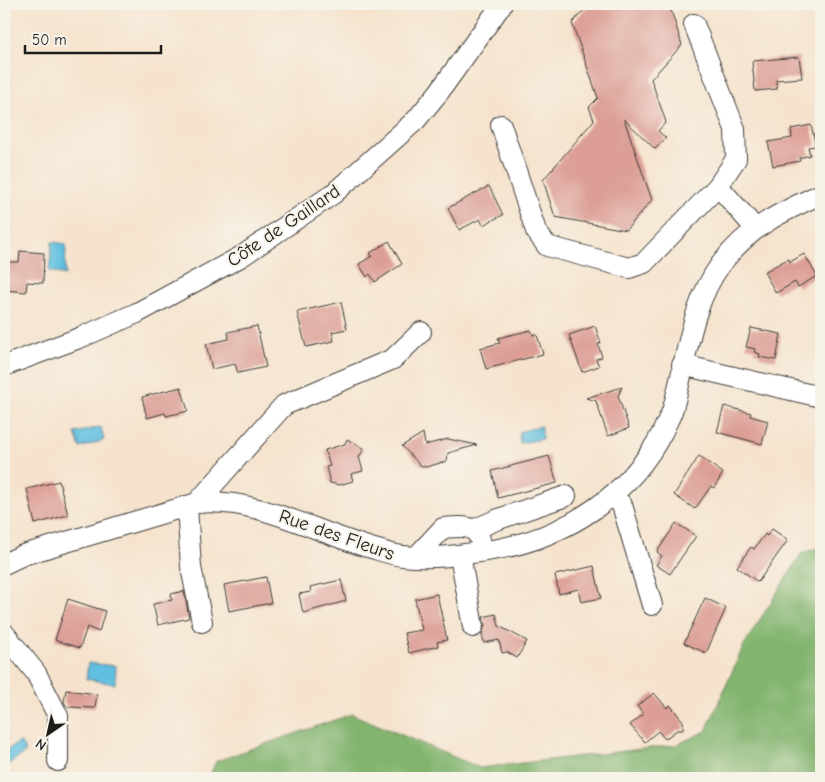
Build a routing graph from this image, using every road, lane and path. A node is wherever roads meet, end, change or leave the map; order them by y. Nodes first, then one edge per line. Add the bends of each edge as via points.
1 (502, 4) edge
2 (694, 24) dead end
3 (501, 125) dead end
4 (718, 186) junction
5 (821, 194) edge
6 (755, 228) junction
7 (421, 332) dead end
8 (682, 365) junction
9 (4, 366) edge
10 (821, 397) edge
11 (612, 495) junction
12 (566, 496) dead end
13 (192, 505) junction
14 (473, 530) junction
15 (484, 551) junction
16 (460, 554) junction
17 (416, 557) junction
18 (4, 564) edge
19 (652, 605) dead end
20 (202, 622) dead end
21 (473, 627) dead end
22 (4, 633) edge
23 (58, 761) dead end

1 - 9 street, Côte de Gaillard via 416,120 333,194 242,256 137,313
2 - 4 street via 735,128 736,159
3 - 4 street via 536,232 547,246 556,249 629,268 644,263
4 - 6 street
5 - 6 street, Rue des Fleurs via 774,215
6 - 8 street, Rue des Fleurs via 721,264 700,303
7 - 13 street via 393,359 284,405
8 - 10 street
8 - 11 street, Rue des Fleurs via 673,410 654,448 627,482
11 - 15 street, Rue des Fleurs via 593,512 548,536
11 - 19 street via 622,505
12 - 14 street
13 - 17 street, Rue des Fleurs via 212,502 277,513 335,538
13 - 18 street, Rue des Fleurs via 23,555
13 - 20 street via 191,567
14 - 15 street via 478,534
14 - 17 street via 468,527 443,528
15 - 16 street, Rue des Fleurs
16 - 17 street, Rue des Fleurs via 442,558
16 - 21 street
22 - 23 street via 36,673 58,716

